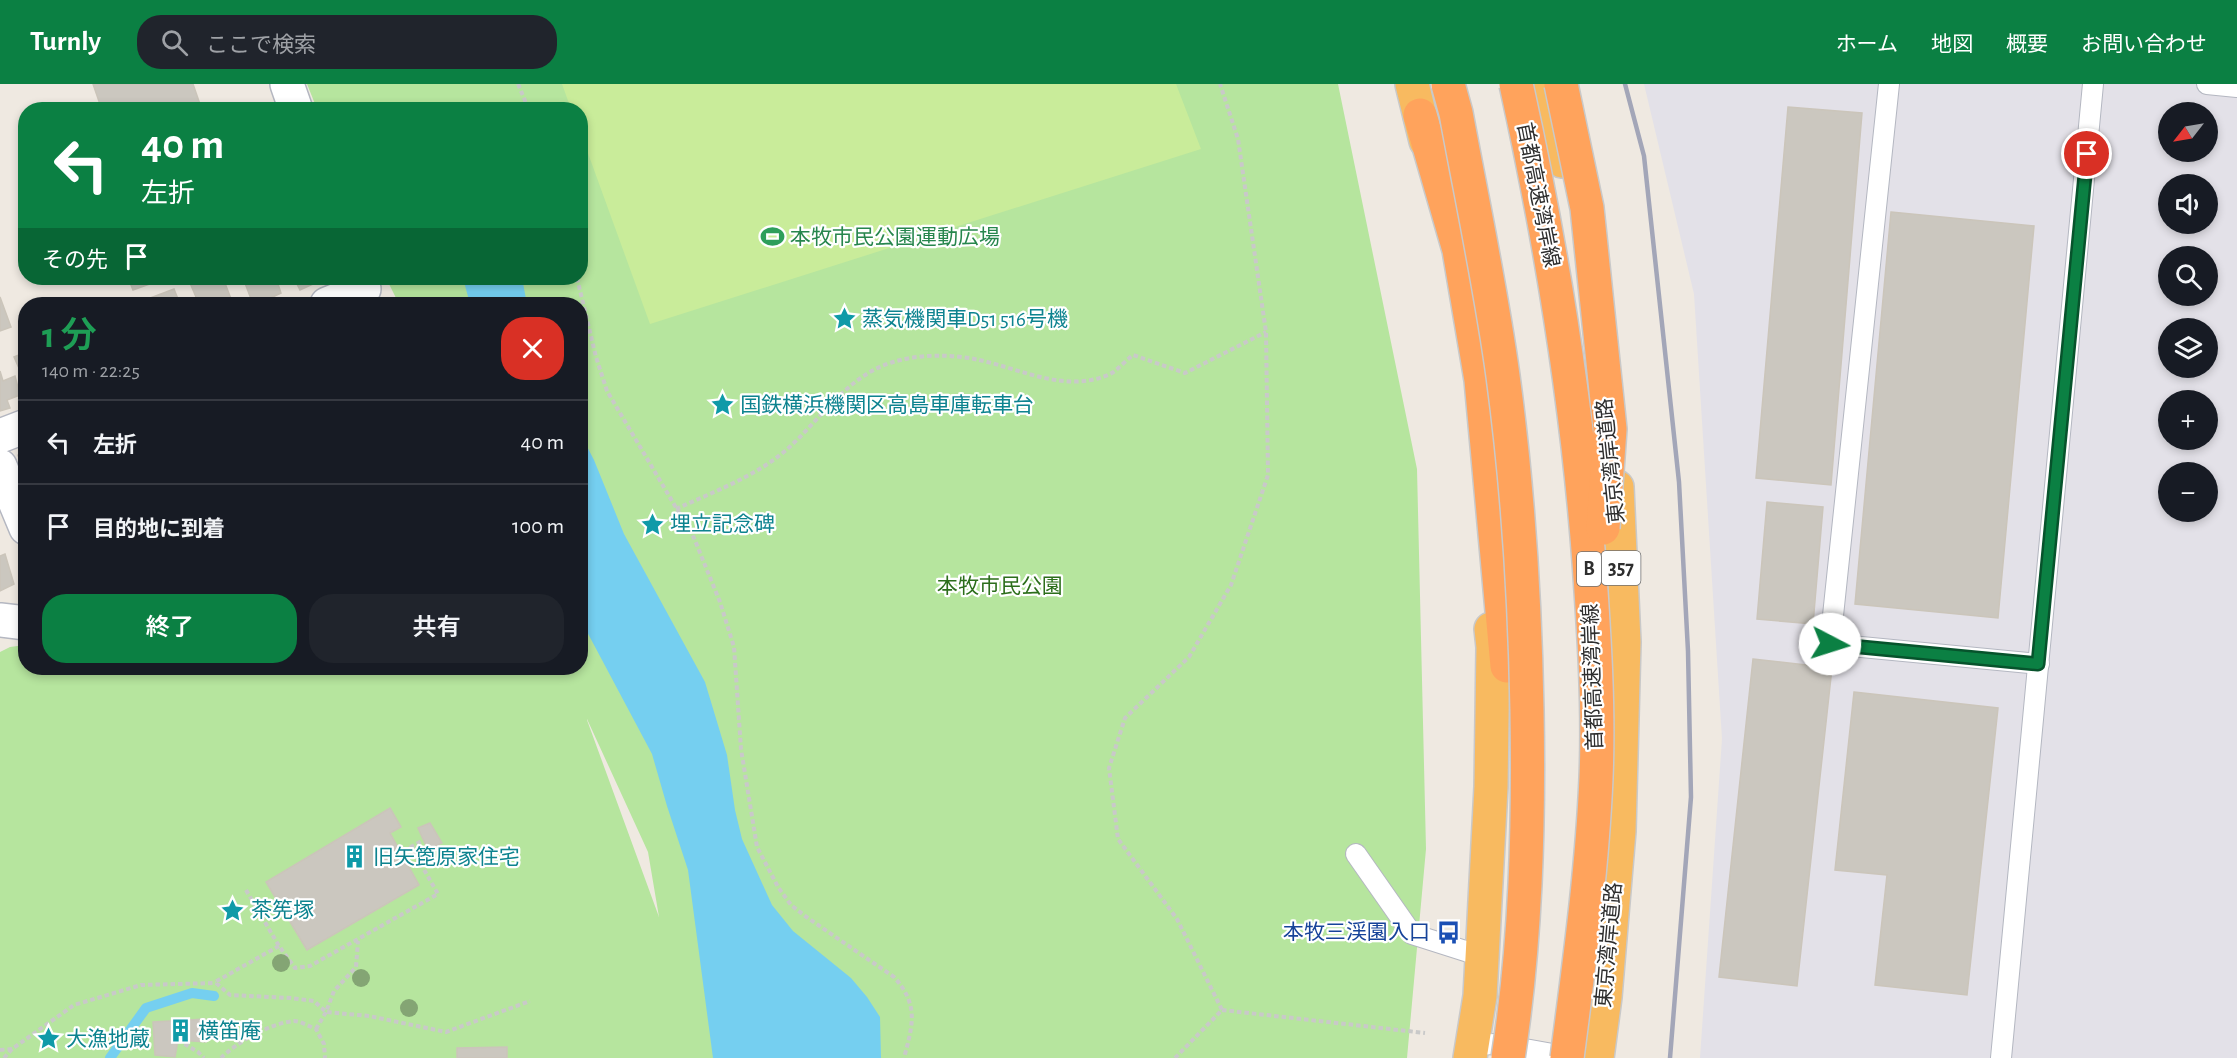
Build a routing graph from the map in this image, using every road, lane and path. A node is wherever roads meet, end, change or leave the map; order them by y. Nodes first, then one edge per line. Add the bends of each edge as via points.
1 (287, 84) edge
2 (518, 84) edge
3 (1220, 84) edge
4 (1412, 84) edge
5 (1448, 84) edge
6 (1516, 84) edge
7 (1543, 84) edge
8 (1561, 84) edge
9 (1889, 84) edge
10 (2093, 84) edge
11 (2207, 84) edge
12 (2237, 87) edge
13 (294, 102) edge
14 (526, 102) edge
15 (1420, 115) junction
16 (365, 290) edge
17 (346, 297) edge
18 (588, 324) edge
19 (1266, 332) junction
20 (18, 429) edge
21 (0, 436) edge
22 (0, 466) edge
23 (676, 508) junction
24 (18, 509) edge
25 (0, 620) edge
26 (18, 622) edge
27 (1594, 638) junction
28 (2038, 664) junction
29 (423, 840) dead end
30 (1356, 854) dead end
31 (246, 890) dead end
32 (358, 940) junction
33 (279, 946) junction
34 (1481, 956) junction
35 (215, 982) junction
36 (531, 1002) dead end
37 (1222, 1010) junction
38 (326, 1012) junction
39 (316, 1029) junction
40 (1425, 1033) dead end
41 (178, 1040) dead end
42 (12, 1049) junction
43 (0, 1050) edge
44 (1476, 1053) edge
45 (4, 1058) edge
46 (204, 1058) edge
47 (221, 1058) edge
48 (326, 1058) edge
49 (904, 1058) edge
50 (1175, 1058) edge
51 (1509, 1058) edge
52 (1567, 1058) edge
53 (1578, 1058) edge
54 (1597, 1058) edge
55 (2001, 1058) edge

1 - 13 street
2 - 14 path
3 - 19 path via 1238,139
4 - 15 highway
5 - 51 highway, bridge via 1503,376 1518,516 1526,646 1528,783 1524,907
6 - 27 highway, 首都高速湾岸線 / B, bridge via 1562,320 1582,472
7 - 54 highway, 東京湾岸道路 / 357 via 1563,162 1617,474 1624,642 1619,831
8 - 27 highway, bridge via 1587,207 1610,429
9 - 28 lane via 1830,644
10 - 28 lane
11 - 12 lane
15 - 34 highway via 1452,274 1470,397 1493,647 1491,787
15 - 44 highway via 1459,250 1481,380 1508,666 1509,828 1502,943
16 - 17 street
18 - 23 path via 607,391
19 - 23 path via 1185,374 1133,355 1109,375 1073,383 976,359 922,357 893,362 845,391 765,466
19 - 37 path via 1268,475 1231,585 1189,657 1125,718 1109,768 1118,839 1177,919
20 - 21 street
22 - 24 street
23 - 49 path via 710,574 734,647 741,749 757,848 791,905 904,988 911,1002 913,1021
25 - 26 street
27 - 52 highway, 首都高速湾岸線 / B, bridge via 1596,778 1583,937
28 - 55 lane
29 - 32 path via 411,847 438,894
30 - 34 lane via 1412,933
31 - 33 path
32 - 33 path via 310,966 295,968
32 - 38 path via 356,967 334,991
33 - 35 path
34 - 44 highway
35 - 38 path via 230,995 314,1001
35 - 42 path via 141,985 74,1005
36 - 38 path via 446,1032 369,1016
37 - 40 path
37 - 50 path
38 - 39 path
39 - 47 path via 295,1021 281,1025 240,1041
39 - 48 path
41 - 46 path
42 - 43 path
42 - 45 path
44 - 53 lane via 1496,1044

